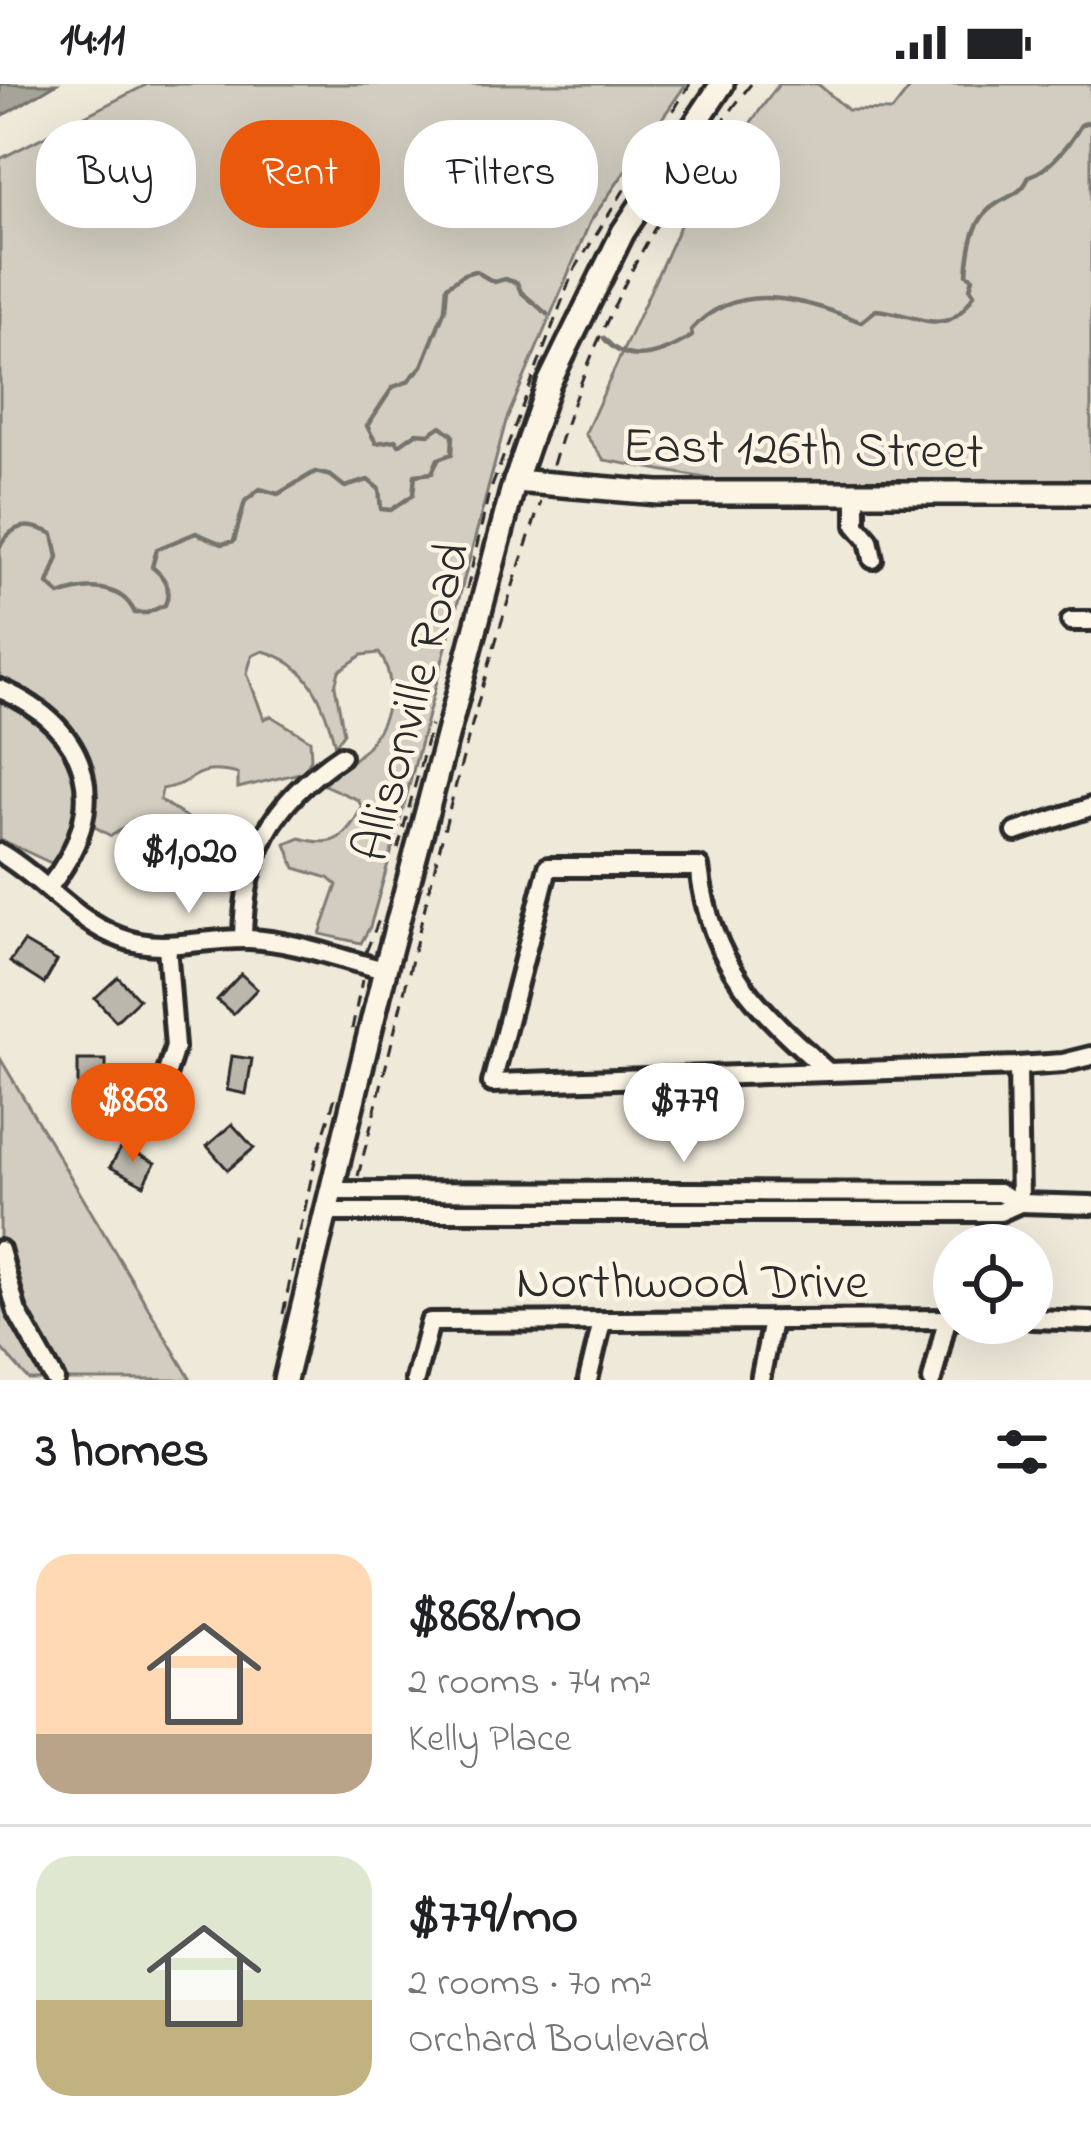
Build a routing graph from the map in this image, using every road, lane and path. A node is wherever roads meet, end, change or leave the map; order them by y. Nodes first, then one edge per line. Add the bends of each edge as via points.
1 (722, 84) edge
2 (751, 84) edge
3 (560, 440) dead end
4 (515, 481) junction
5 (856, 494) junction
6 (1091, 494) edge
7 (536, 518) dead end
8 (873, 559) dead end
9 (1071, 621) dead end
10 (1091, 621) edge
11 (0, 689) edge
12 (340, 755) dead end
13 (1091, 807) edge
14 (1016, 832) dead end
15 (0, 853) edge
16 (49, 886) junction
17 (243, 938) junction
18 (167, 946) junction
19 (385, 970) junction
20 (1091, 1056) edge
21 (1018, 1066) junction
22 (828, 1072) junction
23 (160, 1095) dead end
24 (337, 1198) junction
25 (1020, 1203) junction
26 (1091, 1205) edge
27 (0, 1250) edge
28 (933, 1319) edge
29 (1053, 1320) edge
30 (772, 1321) junction
31 (1091, 1321) edge
32 (602, 1322) junction
33 (943, 1344) edge
34 (55, 1380) edge
35 (285, 1380) edge
36 (415, 1380) edge
37 (588, 1380) edge
38 (760, 1380) edge
39 (932, 1380) edge

1 - 4 main road, Allisonville Road via 623,232 550,383
2 - 3 path via 609,316
4 - 5 main road, East 126th Street via 658,493
4 - 19 main road, Allisonville Road
5 - 6 main road, East 126th Street
5 - 8 street via 856,525
7 - 24 path
9 - 10 street
11 - 16 street via 56,723 86,782 83,829
12 - 17 street via 292,794 265,833 245,892
13 - 14 street
15 - 16 street
16 - 18 street via 97,926
17 - 18 street
17 - 19 street
18 - 23 street via 175,1047
19 - 24 main road, Allisonville Road
20 - 21 street
21 - 22 street
21 - 25 street
22 - 22 street via 734,976 707,917 699,867 548,867 492,1083
24 - 25 street via 1000,1212
24 - 25 street via 999,1193
24 - 35 main road, Allisonville Road
25 - 26 street
27 - 34 street via 17,1312
28 - 30 street, Northwood Drive
29 - 31 street
30 - 32 street, Northwood Drive
30 - 38 street
32 - 36 street, Northwood Drive via 430,1322
32 - 37 street
33 - 39 street

